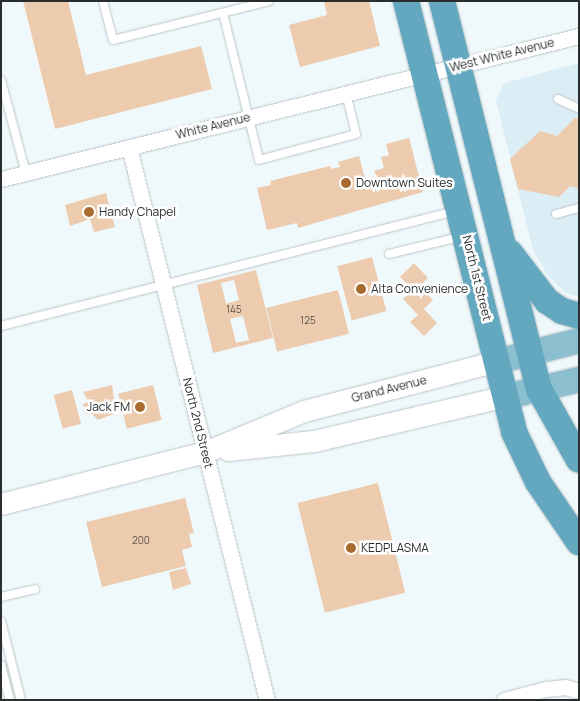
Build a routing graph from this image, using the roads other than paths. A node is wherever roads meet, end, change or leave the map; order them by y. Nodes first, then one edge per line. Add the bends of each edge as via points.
1 (103, 1) edge
2 (269, 1) edge
3 (406, 1) edge
4 (442, 1) edge
5 (223, 13) junction
6 (579, 36) edge
7 (458, 66) junction
8 (424, 74) junction
9 (1, 80) edge
10 (346, 93) junction
11 (558, 100) dead end
12 (579, 109) edge
13 (248, 118) junction
14 (129, 147) junction
15 (26, 173) junction
16 (1, 179) edge
17 (579, 208) edge
18 (460, 209) junction
19 (556, 214) dead end
20 (467, 235) junction
21 (502, 242) junction
22 (389, 254) dead end
23 (164, 286) junction
24 (579, 316) edge
25 (1, 326) edge
26 (579, 340) edge
27 (530, 353) junction
28 (498, 361) junction
29 (579, 379) edge
30 (539, 389) junction
31 (506, 396) junction
32 (205, 452) junction
33 (579, 460) edge
34 (1, 504) edge
35 (579, 542) edge
36 (35, 589) dead end
37 (1, 597) edge
38 (1, 621) edge
39 (1, 665) edge
40 (579, 690) edge
41 (10, 700) edge
42 (21, 700) edge
43 (267, 700) edge
44 (504, 700) edge

1 - 5 lane via 113,40
2 - 5 lane
3 - 8 highway, North 1st Street
4 - 7 highway
5 - 13 lane
6 - 7 street, West White Avenue
7 - 8 street, West White Avenue
7 - 21 highway
8 - 10 street, White Avenue
8 - 18 highway, North 1st Street
9 - 15 lane
10 - 13 street, White Avenue
10 - 13 lane via 356,134 259,160
11 - 12 lane
13 - 14 street, White Avenue
14 - 15 street, White Avenue
14 - 23 street, North 2nd Street
15 - 16 street, White Avenue
17 - 19 lane
18 - 20 highway, North 1st Street
18 - 23 lane
20 - 22 lane
20 - 28 highway, North 1st Street
21 - 24 highway via 547,301 562,311
21 - 27 highway
23 - 25 lane
23 - 32 street, North 2nd Street
26 - 27 main road, Grand Avenue
27 - 28 main road, Grand Avenue
27 - 30 highway
28 - 31 highway, North 1st Street
28 - 32 main road, Grand Avenue via 304,411
29 - 30 main road
30 - 31 main road
30 - 33 highway
31 - 32 main road, Grand Avenue via 314,442
31 - 35 highway, North 1st Street via 514,432 526,460
32 - 34 main road, Grand Avenue
32 - 43 street, North 2nd Street
36 - 37 lane
38 - 42 lane
39 - 41 lane
40 - 44 street via 565,687 546,689

